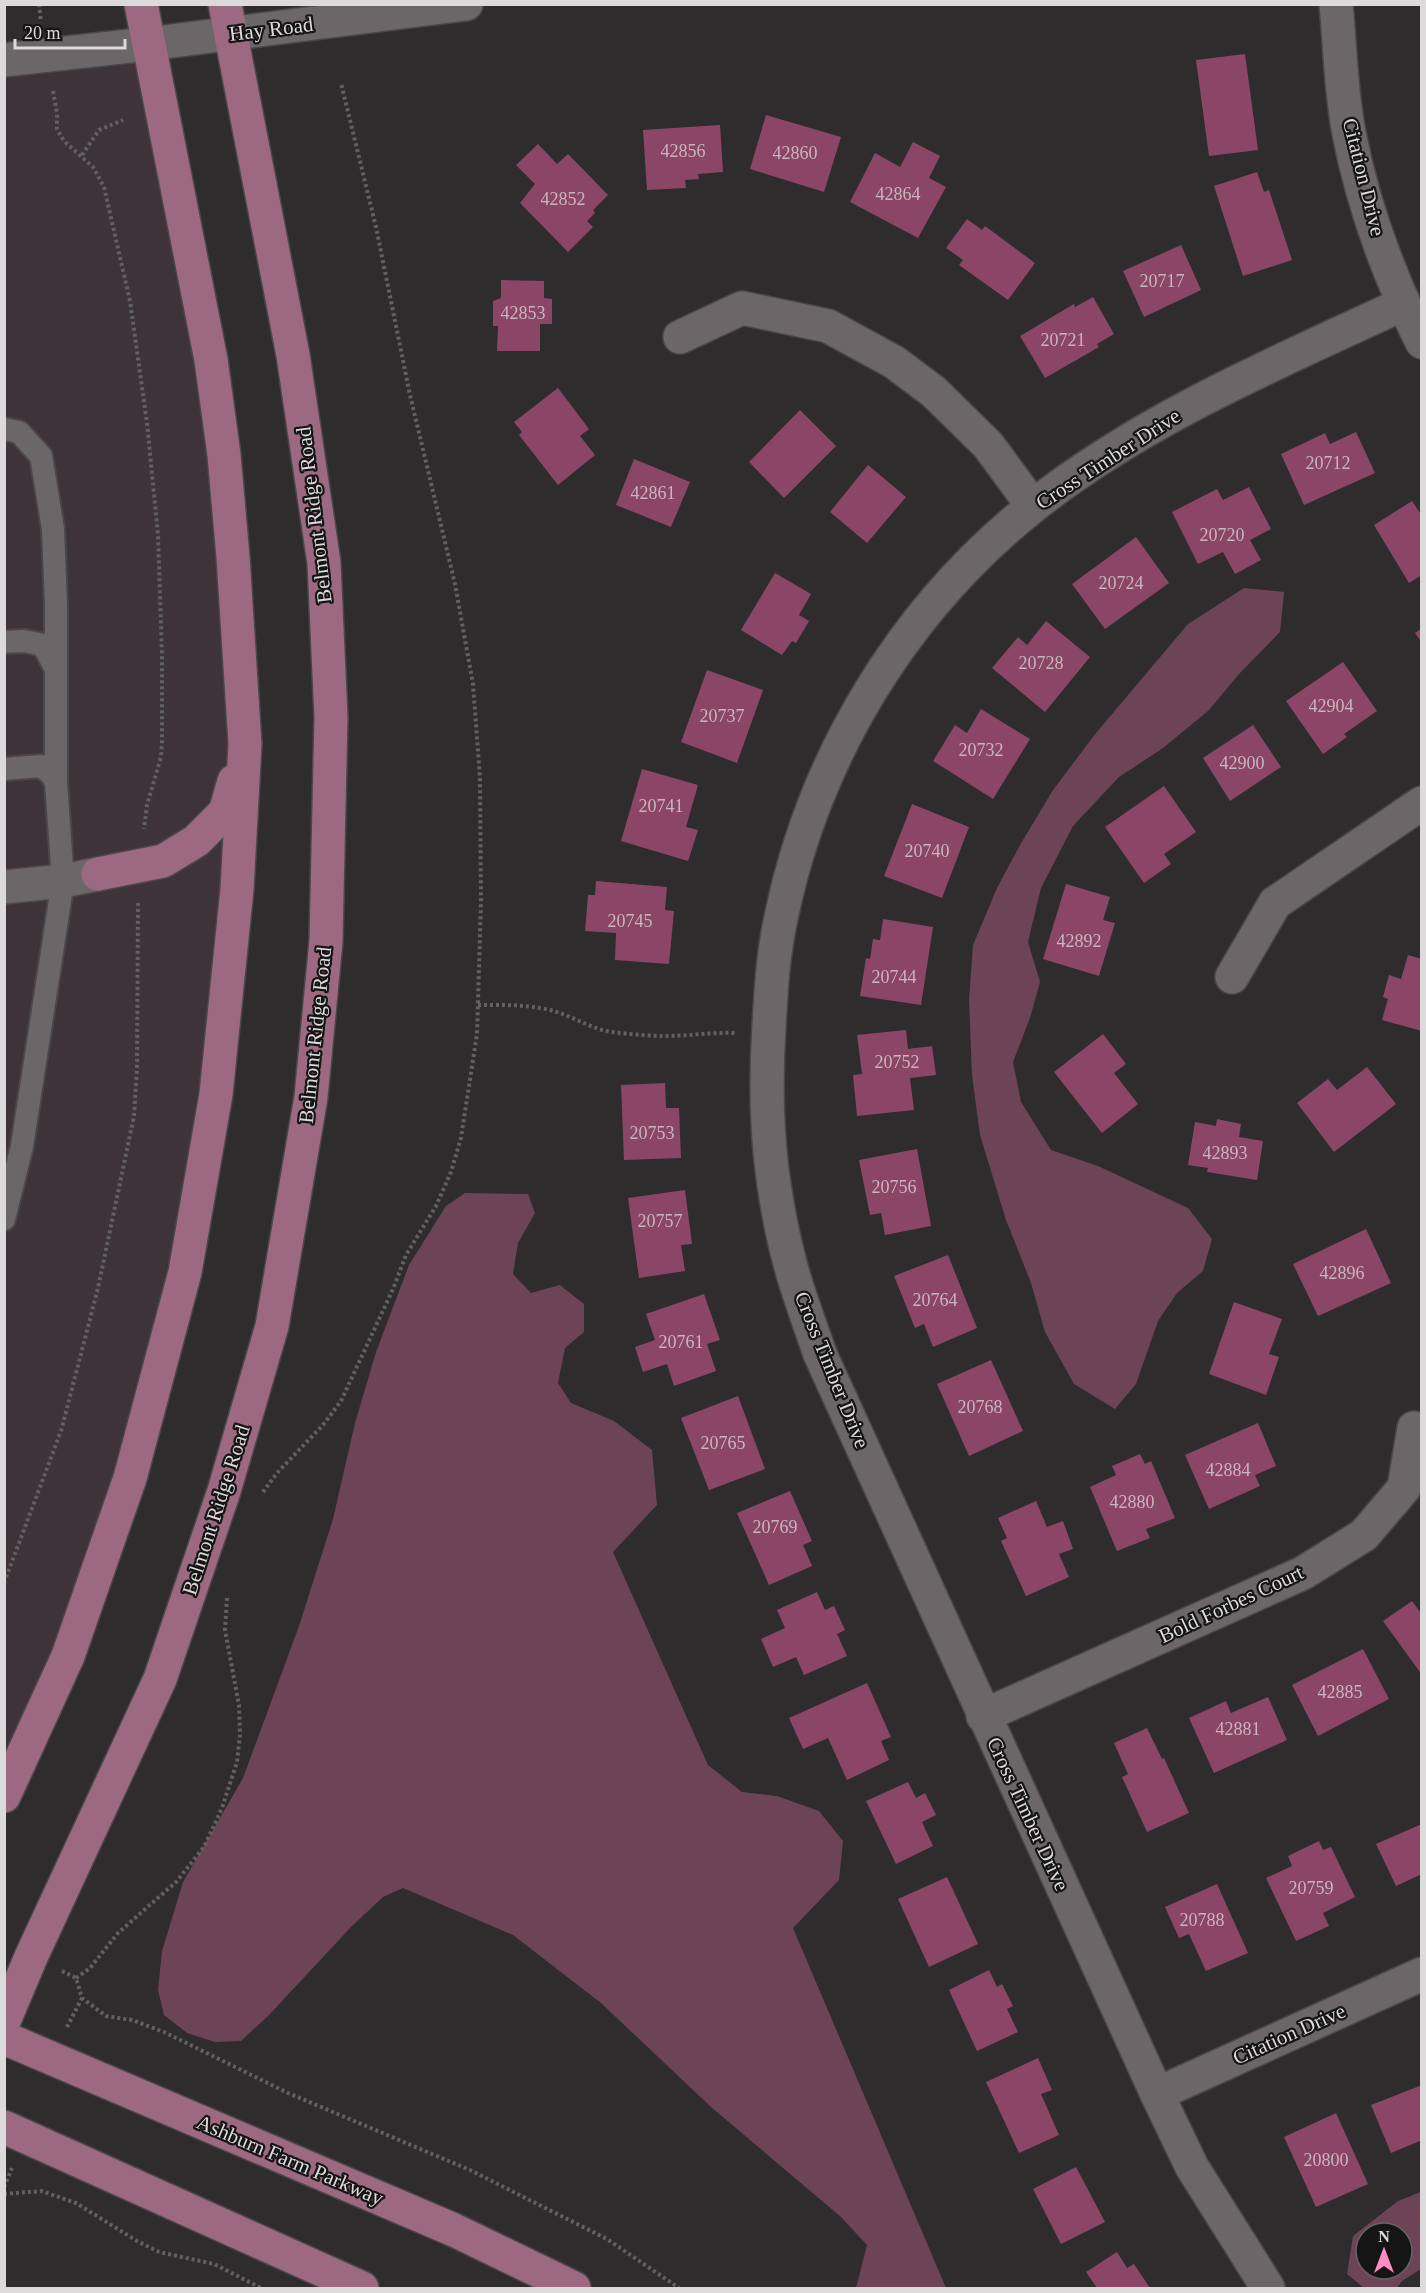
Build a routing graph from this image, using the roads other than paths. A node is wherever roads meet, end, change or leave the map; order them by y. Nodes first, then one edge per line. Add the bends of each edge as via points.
1 (141, 4) edge
2 (466, 4) edge
3 (1336, 4) edge
4 (228, 19) edge
5 (148, 44) junction
6 (4, 60) edge
7 (1403, 304) junction
8 (680, 337) dead end
9 (1422, 342) edge
10 (4, 429) edge
11 (1033, 506) junction
12 (4, 642) edge
13 (56, 669) junction
14 (245, 744) junction
15 (4, 769) edge
16 (56, 782) junction
17 (1422, 803) edge
18 (98, 874) joint
19 (63, 881) junction
20 (4, 886) edge
21 (1232, 977) dead end
22 (14, 1144) edge
23 (4, 1219) edge
24 (1414, 1428) dead end
25 (983, 1716) junction
26 (4, 1796) edge
27 (1422, 1974) edge
28 (4, 2021) edge
29 (4, 2038) edge
30 (1156, 2094) junction
31 (4, 2127) edge
32 (362, 2289) edge
33 (574, 2289) edge
34 (1268, 2289) edge

1 - 5 main road
2 - 4 street, Hay Road
3 - 7 street, Citation Drive via 1349,132 1371,220
4 - 5 street, Hay Road
4 - 28 main road, Belmont Ridge Road via 293,354 324,562 331,717 326,941 311,1097 272,1326 224,1491 160,1679
5 - 6 street, Hay Road
5 - 14 main road via 165,116 224,455
7 - 9 street, Citation Drive
7 - 11 street, Cross Timber Drive via 1190,406 1096,462
8 - 11 street via 742,308 828,326 894,362 934,392 988,445
10 - 13 lane via 19,432 41,456 54,529
11 - 25 street, Cross Timber Drive via 933,603 876,682 829,767 795,859 781,919 773,967 766,1077 772,1169 790,1262 820,1354
12 - 13 lane via 43,645
13 - 16 lane
14 - 18 main road via 225,812 196,841 163,861
14 - 26 main road via 237,889 216,1094 185,1272 130,1478 68,1656
15 - 16 lane via 41,766
16 - 19 lane
17 - 21 street via 1275,903
18 - 19 street
19 - 20 street
19 - 22 lane
22 - 23 lane
24 - 25 street, Bold Forbes Court via 1404,1488 1364,1535 1302,1573
25 - 30 street, Cross Timber Drive
27 - 30 street, Citation Drive
29 - 33 main road, Ashburn Farm Parkway via 454,2230
30 - 34 street, Cross Timber Drive via 1192,2167
31 - 32 main road

